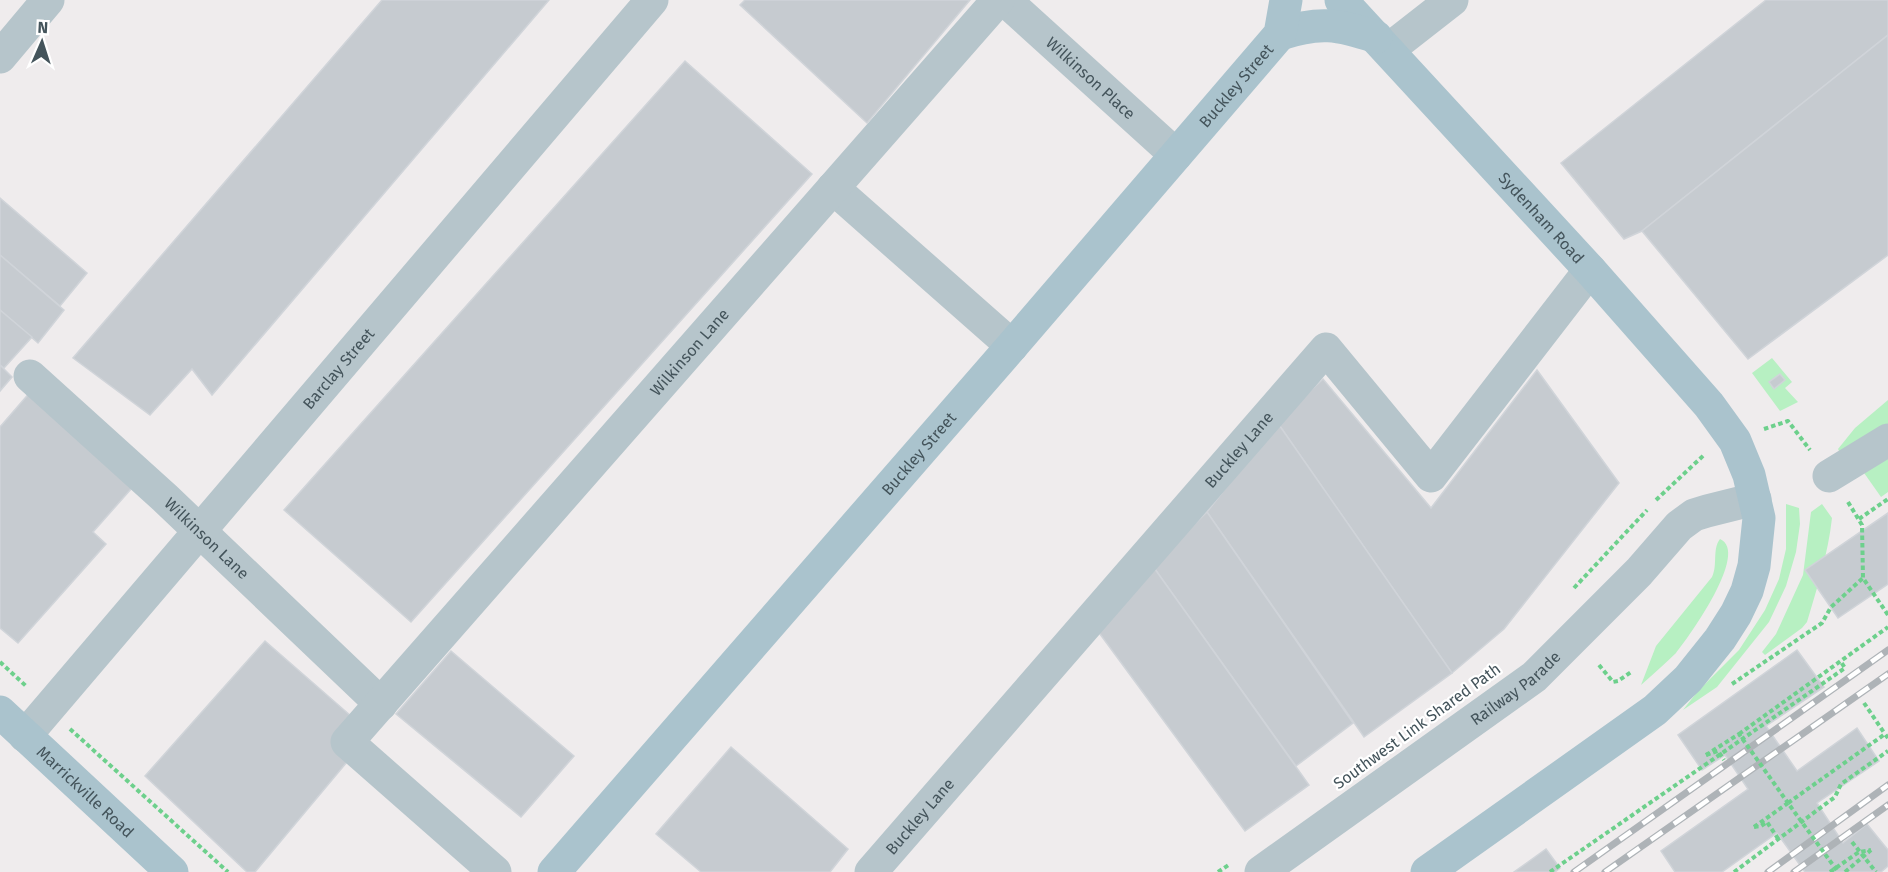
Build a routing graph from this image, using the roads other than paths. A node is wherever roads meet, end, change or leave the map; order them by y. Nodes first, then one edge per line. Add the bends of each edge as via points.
1 (48, 0) edge
2 (652, 0) edge
3 (998, 0) edge
4 (1005, 0) edge
5 (1286, 0) edge
6 (1341, 0) edge
7 (1452, 0) edge
8 (1280, 34) junction
9 (1382, 44) junction
10 (0, 57) edge
11 (1176, 154) junction
12 (833, 188) junction
13 (1590, 270) junction
14 (1012, 345) junction
15 (30, 376) dead end
16 (1888, 440) edge
17 (1829, 476) road end
18 (1755, 499) junction
19 (200, 531) junction
20 (381, 704) junction
21 (0, 712) edge
22 (25, 736) junction
23 (1249, 865) edge
24 (172, 872) edge
25 (495, 872) edge
26 (554, 872) edge
27 (871, 872) edge
28 (1427, 872) edge

1 - 10 street
2 - 19 street, Barclay Street
3 - 12 street, Wilkinson Lane
4 - 11 street, Wilkinson Place
5 - 8 main road, Buckley Street
6 - 9 main road, Sydenham Road
7 - 9 street
8 - 9 main road, Buckley Street via 1323,24 1348,28
8 - 11 main road, Buckley Street
9 - 13 main road, Sydenham Road
11 - 14 main road, Buckley Street
12 - 14 street
12 - 20 street, Wilkinson Lane
13 - 18 main road, Sydenham Road via 1709,405 1745,437
13 - 27 street, Buckley Lane via 1431,476 1326,349
14 - 26 main road, Buckley Street
15 - 19 street, Wilkinson Lane
16 - 17 street
18 - 23 street, Railway Parade via 1700,513 1679,526 1639,572 1534,677
18 - 28 main road via 1758,541 1747,591 1720,639 1693,672 1654,710
19 - 20 street, Wilkinson Lane
19 - 22 street, Barclay Street
20 - 25 street, Wilkinson Lane via 347,742
21 - 22 main road, Marrickville Road
22 - 24 main road, Marrickville Road

